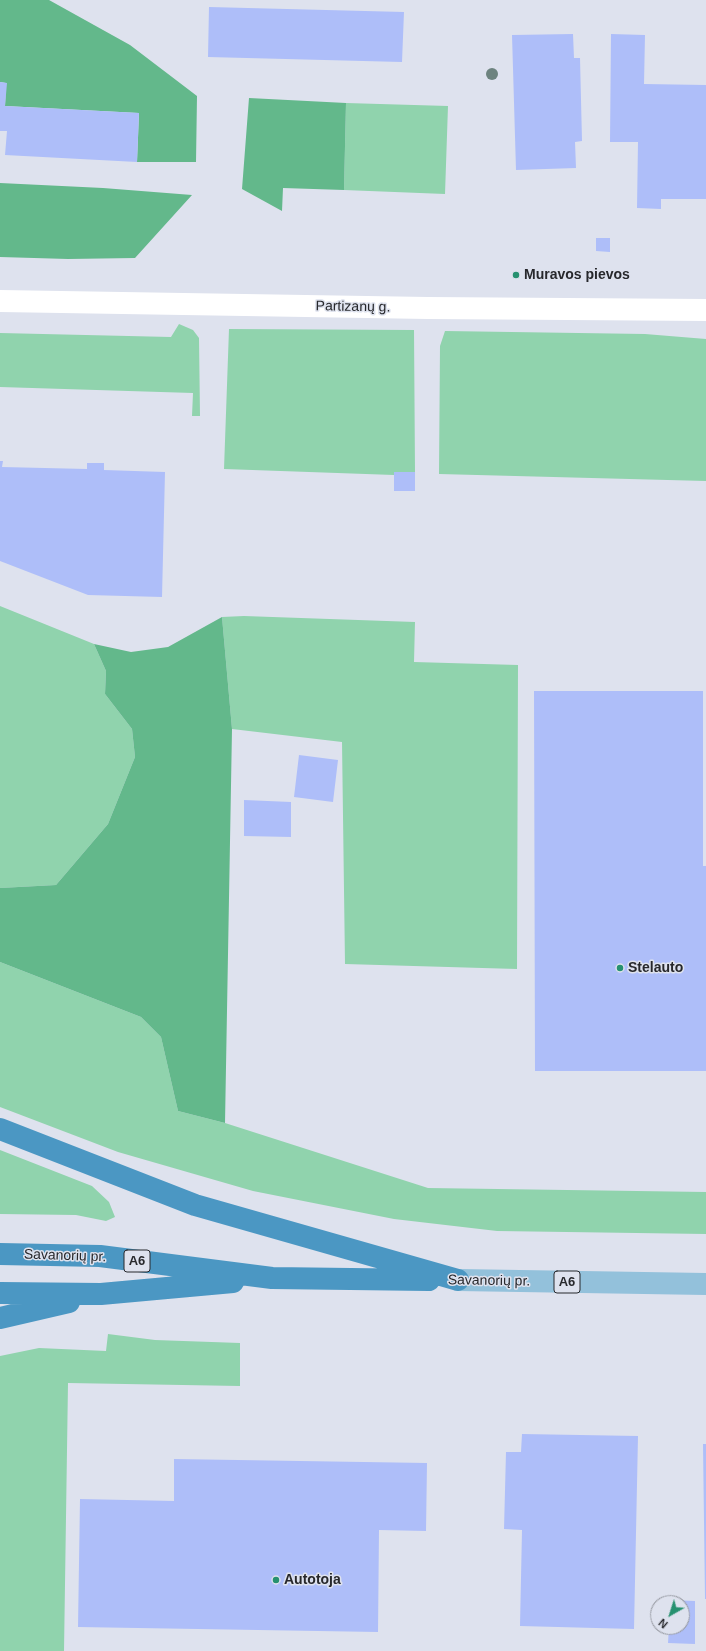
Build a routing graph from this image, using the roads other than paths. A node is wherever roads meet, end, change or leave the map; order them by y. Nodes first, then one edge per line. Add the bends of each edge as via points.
1 (0, 301) edge
2 (706, 310) edge
3 (0, 1129) edge
4 (0, 1254) edge
5 (272, 1278) junction
6 (458, 1280) junction
7 (706, 1284) edge
8 (0, 1293) edge
9 (101, 1294) junction
10 (0, 1318) edge

1 - 2 street, Partizanų g.
3 - 6 highway via 194,1205
4 - 5 highway, Savanorių pr. / A6 via 100,1256
5 - 6 highway, Savanorių pr. / A6
5 - 9 highway, Savanorių pr. / A6
6 - 7 main road, Savanorių pr. / A6
8 - 9 highway, Savanorių pr. / A6
9 - 10 highway

